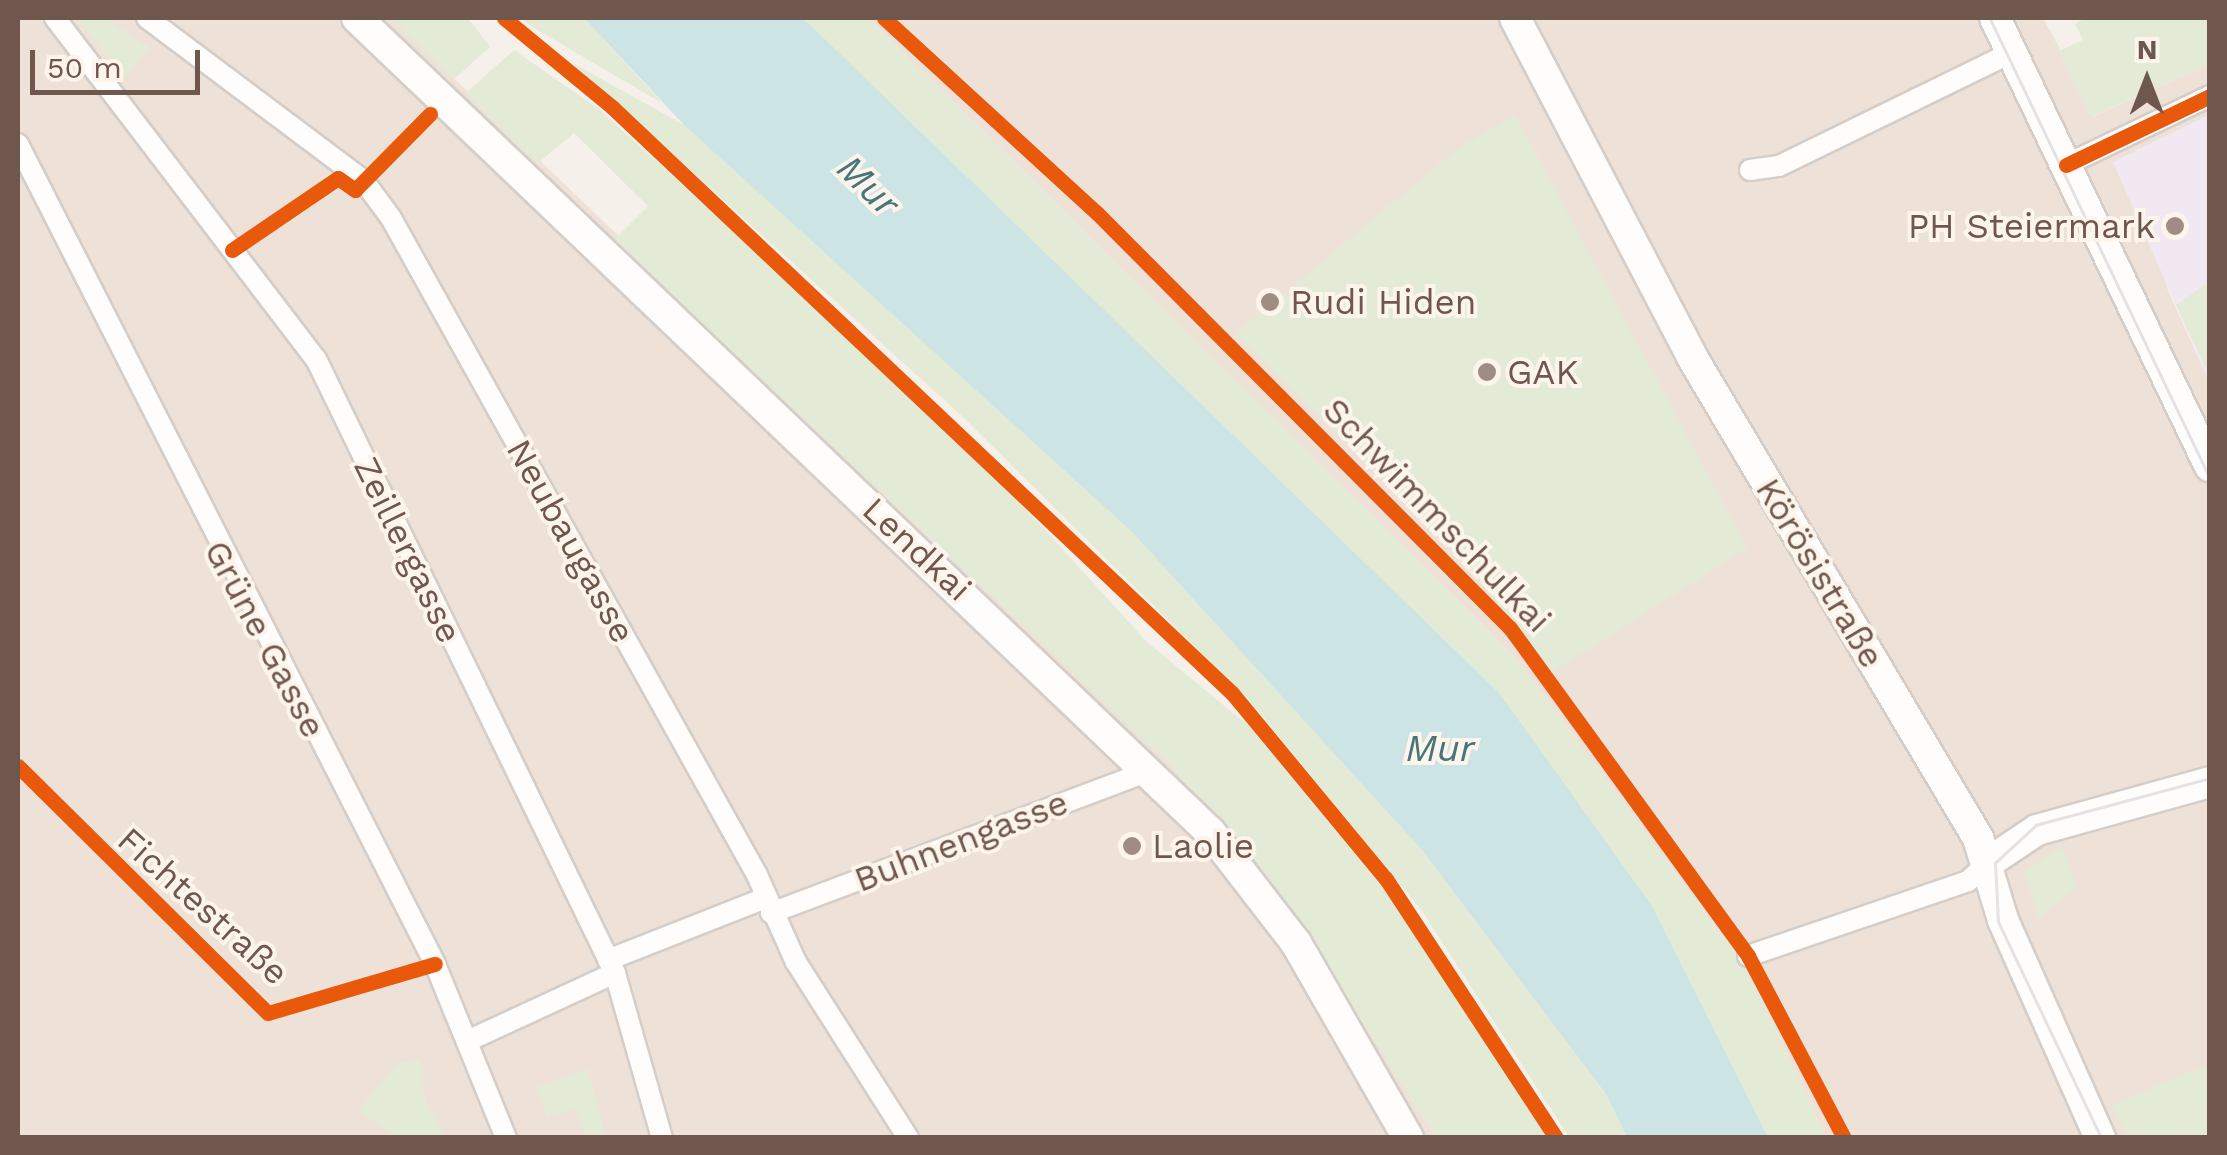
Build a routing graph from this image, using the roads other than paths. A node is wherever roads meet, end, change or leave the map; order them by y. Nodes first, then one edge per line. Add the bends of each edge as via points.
1 (55, 18) edge
2 (148, 18) edge
3 (357, 18) edge
4 (1515, 18) edge
5 (1996, 18) edge
6 (2013, 52) junction
7 (2210, 96) edge
8 (18, 144) edge
9 (2066, 165) junction
10 (1750, 170) dead end
11 (2208, 459) edge
12 (1151, 770) junction
13 (2210, 782) edge
14 (1989, 862) junction
15 (768, 905) junction
16 (1748, 956) dead end
17 (612, 967) junction
18 (472, 1039) junction
19 (506, 1138) edge
20 (662, 1138) edge
21 (908, 1138) edge
22 (1408, 1138) edge
23 (2100, 1138) edge

1 - 17 street, Zeillergasse via 316,358
2 - 15 street, Neubaugasse via 363,180 391,218
3 - 12 main road, Lendkai
4 - 14 main road, Körösistraße via 1692,358
5 - 6 main road
6 - 9 main road
6 - 10 street via 1778,166
7 - 9 street
8 - 18 street, Grüne Gasse
9 - 11 main road
12 - 15 street, Buhnengasse
12 - 22 main road, Lendkai via 1296,944
13 - 14 main road via 2036,830
14 - 16 street via 1968,880
14 - 23 main road, Körösistraße via 2003,920
15 - 17 street, Buhnengasse
15 - 21 street, Neubaugasse
17 - 18 street, Buhnengasse
17 - 20 street, Zeillergasse
18 - 19 street, Grüne Gasse

